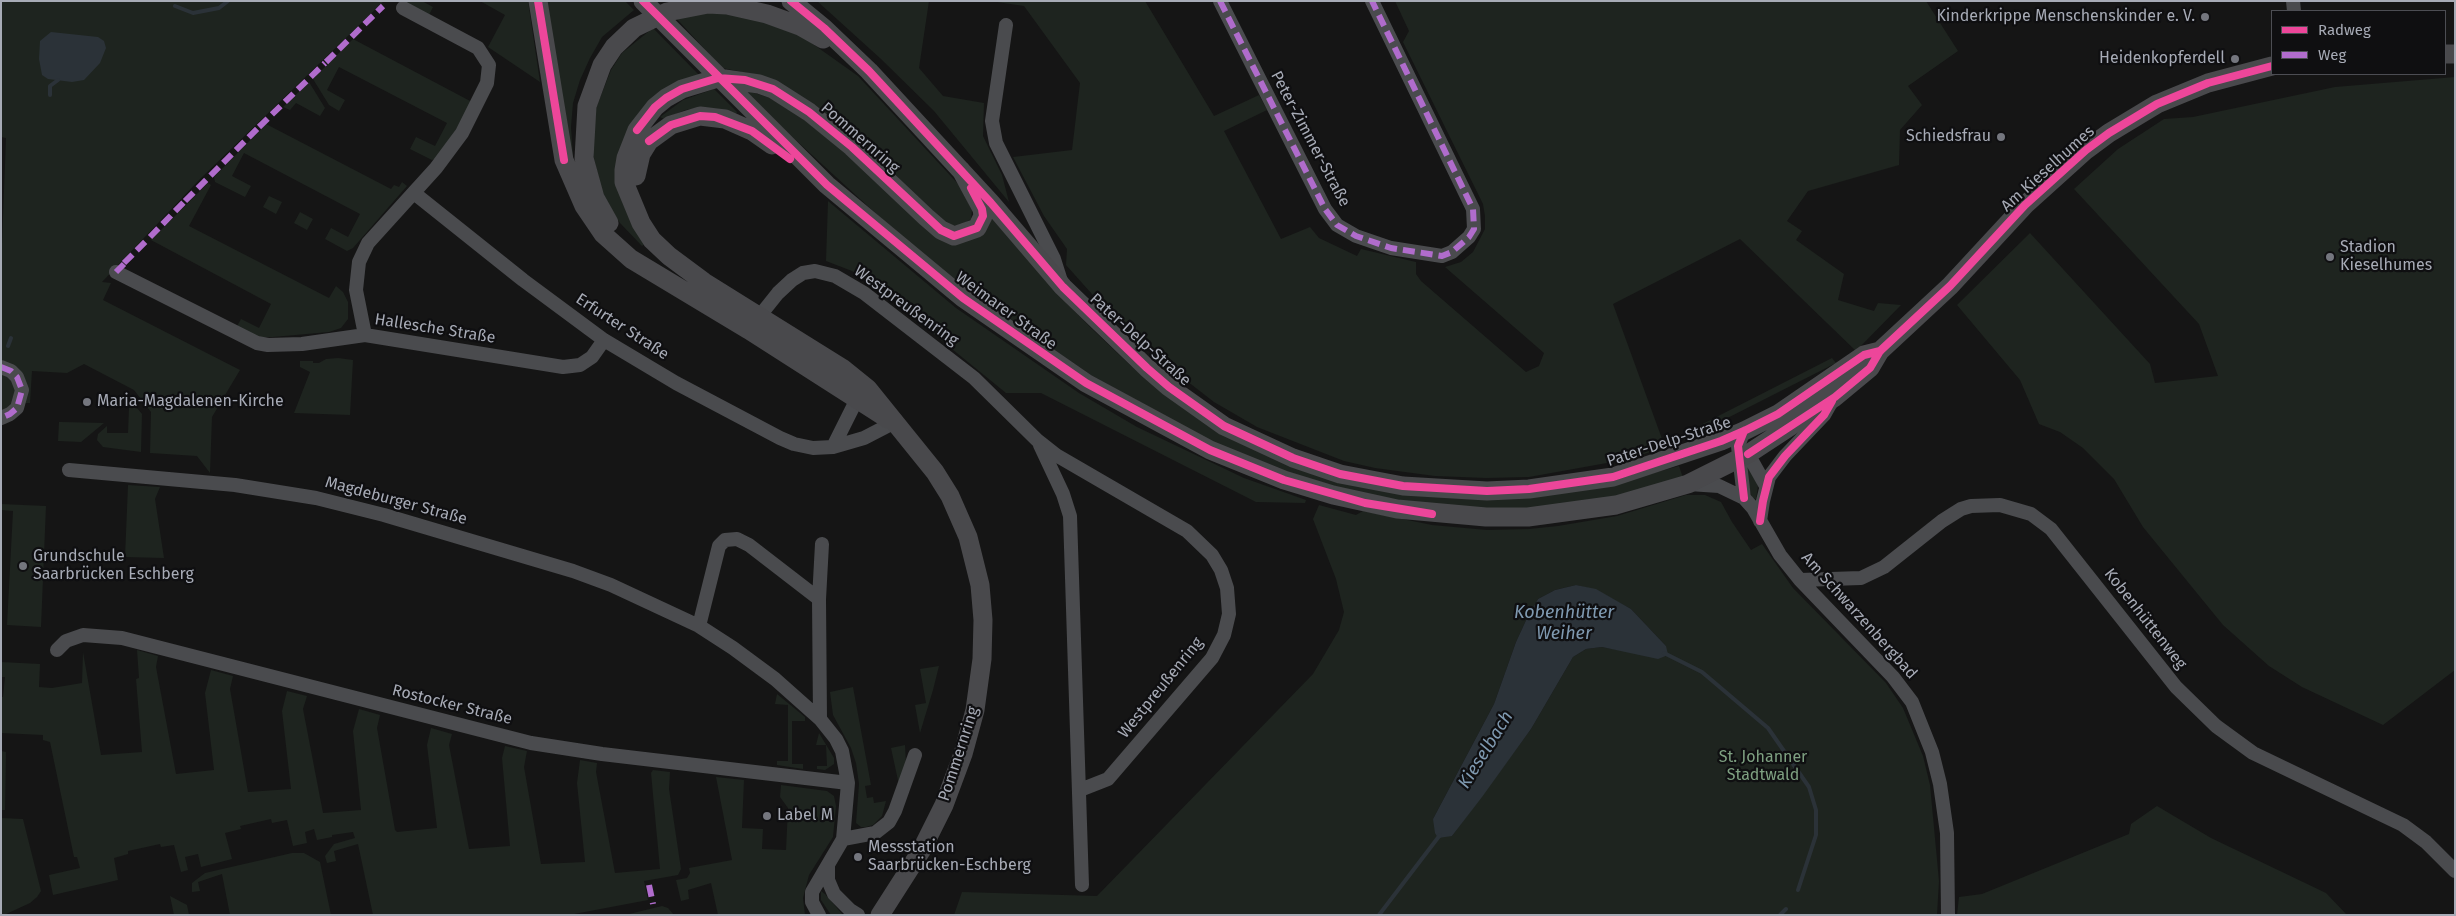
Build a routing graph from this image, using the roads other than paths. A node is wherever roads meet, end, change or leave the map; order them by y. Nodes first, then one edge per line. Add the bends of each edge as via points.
1 (538, 1) edge
2 (644, 1) edge
3 (790, 1) edge
4 (1220, 1) edge
5 (1372, 1) edge
6 (402, 8) dead end
7 (1006, 25) dead end
8 (2271, 66) edge
9 (869, 71) junction
10 (718, 78) junction
11 (961, 170) junction
12 (827, 185) junction
13 (414, 193) junction
14 (634, 210) junction
15 (116, 272) dead end
16 (671, 282) junction
17 (1063, 287) junction
18 (754, 323) junction
19 (365, 335) junction
20 (604, 340) junction
21 (1880, 351) junction
22 (1, 367) edge
23 (1835, 396) junction
24 (856, 401) junction
25 (1778, 414) joint
26 (1, 418) edge
27 (893, 422) junction
28 (1037, 440) junction
29 (1738, 446) junction
30 (833, 447) junction
31 (69, 470) dead end
32 (1688, 484) junction
33 (1766, 486) junction
34 (1744, 498) junction
35 (1760, 521) junction
36 (822, 544) dead end
37 (1800, 580) junction
38 (819, 599) junction
39 (698, 626) junction
40 (57, 650) dead end
41 (820, 719) junction
42 (915, 755) dead end
43 (848, 783) junction
44 (1080, 790) junction
45 (843, 839) junction
46 (828, 865) junction
47 (2455, 871) edge
48 (1082, 886) dead end
49 (819, 915) edge
50 (858, 915) edge
51 (880, 915) edge
52 (1948, 915) edge

1 - 16 street, Pommernring via 568,173 584,206 604,234 631,258
2 - 10 street, Weimarer Straße
3 - 9 street, Pater-Delp-Straße
4 - 5 street, Peter-Zimmer-Straße via 1325,209 1337,225 1356,236 1391,248 1442,256 1469,238 1474,229 1474,208
6 - 13 street via 478,48 489,65 487,83 462,133
7 - 17 street, Pater-Delp-Straße via 992,121 996,143 1054,259
8 - 21 street, Am Kieselhumes via 2208,83 2157,104 2093,144 2025,205 1950,286
9 - 11 street, Pater-Delp-Straße
9 - 16 street, Pommernring via 800,26 727,5 692,5 667,12 634,28 614,47 593,85 587,106 584,152 588,177 595,198 611,226 636,254
10 - 11 street, Pommernring via 759,84 809,112 852,147 941,230 954,236 977,228 983,216 982,208
10 - 12 street, Weimarer Straße
10 - 14 street, Pommernring via 690,86 666,98 637,130 624,170 624,182
11 - 17 street, Pater-Delp-Straße
12 - 14 street via 752,130 725,119 700,116 671,124 649,141 638,164
12 - 32 street, Weimarer Straße via 963,298 1086,383 1210,450 1284,480 1397,509 1486,517 1528,517 1616,505
13 - 19 street via 368,243 359,262 356,290
13 - 20 street, Erfurter Straße
14 - 18 street, Pommernring via 652,240
15 - 19 street, Hallesche Straße via 257,343 282,346
16 - 18 street, Pommernring
17 - 29 street, Pater-Delp-Straße via 1169,387 1224,426 1293,458 1340,474 1434,490 1529,489 1624,474
18 - 24 street, Pommernring
18 - 27 street, Pommernring via 856,379 868,389
18 - 28 street, Westpreußenring via 778,293 803,273 815,271 835,276 864,293 974,378
19 - 20 street, Hallesche Straße via 564,368 580,365 592,357
20 - 30 street, Erfurter Straße via 676,383 787,441 813,448
21 - 23 street, Am Kieselhumes via 1870,368
21 - 25 street, Am Kieselhumes via 1864,355
22 - 26 street via 17,377 22,396 14,412
23 - 29 street, Weimarer Straße
23 - 33 street via 1824,415 1778,464
24 - 27 street, Pommernring
24 - 30 street
25 - 29 street, Pater-Delp-Straße
27 - 30 street, Erfurter Straße via 864,438
27 - 51 street, Pommernring via 935,472 962,521 980,585 983,642 975,710 954,780 921,851
28 - 44 street, Westpreußenring via 1070,516
28 - 44 street, Westpreußenring via 1088,475 1188,530 1212,555 1227,588 1229,614 1224,635 1212,658 1108,779
29 - 32 street, Weimarer Straße
29 - 33 street
29 - 34 street, Am Schwarzenbergbad
31 - 39 street, Magdeburger Straße via 235,485 316,498 573,571
32 - 34 street, Am Schwarzenbergbad via 1719,486
33 - 35 street
34 - 35 street, Am Schwarzenbergbad
35 - 37 street, Am Schwarzenbergbad via 1780,555
36 - 38 street
37 - 47 street, Kobenhüttenweg via 1861,578 1884,568 1942,521 1971,506 2000,505 2031,514 2051,529 2176,687 2216,726 2253,753 2403,825 2426,842
37 - 52 street, Am Schwarzenbergbad via 1893,677 1912,702 1932,752 1940,784 1947,833
38 - 39 street via 749,545 737,539 725,540 719,546
38 - 41 street
39 - 41 street, Magdeburger Straße via 775,679
40 - 43 street, Rostocker Straße via 66,641 82,636 122,638 531,743
41 - 43 street, Magdeburger Straße via 842,751
42 - 45 street via 889,822 875,833
43 - 45 street, Magdeburger Straße
44 - 48 street, Westpreußenring
45 - 46 street, Magdeburger Straße
46 - 49 street, Magdeburger Straße via 812,892 812,902
46 - 50 street via 828,880 834,894

